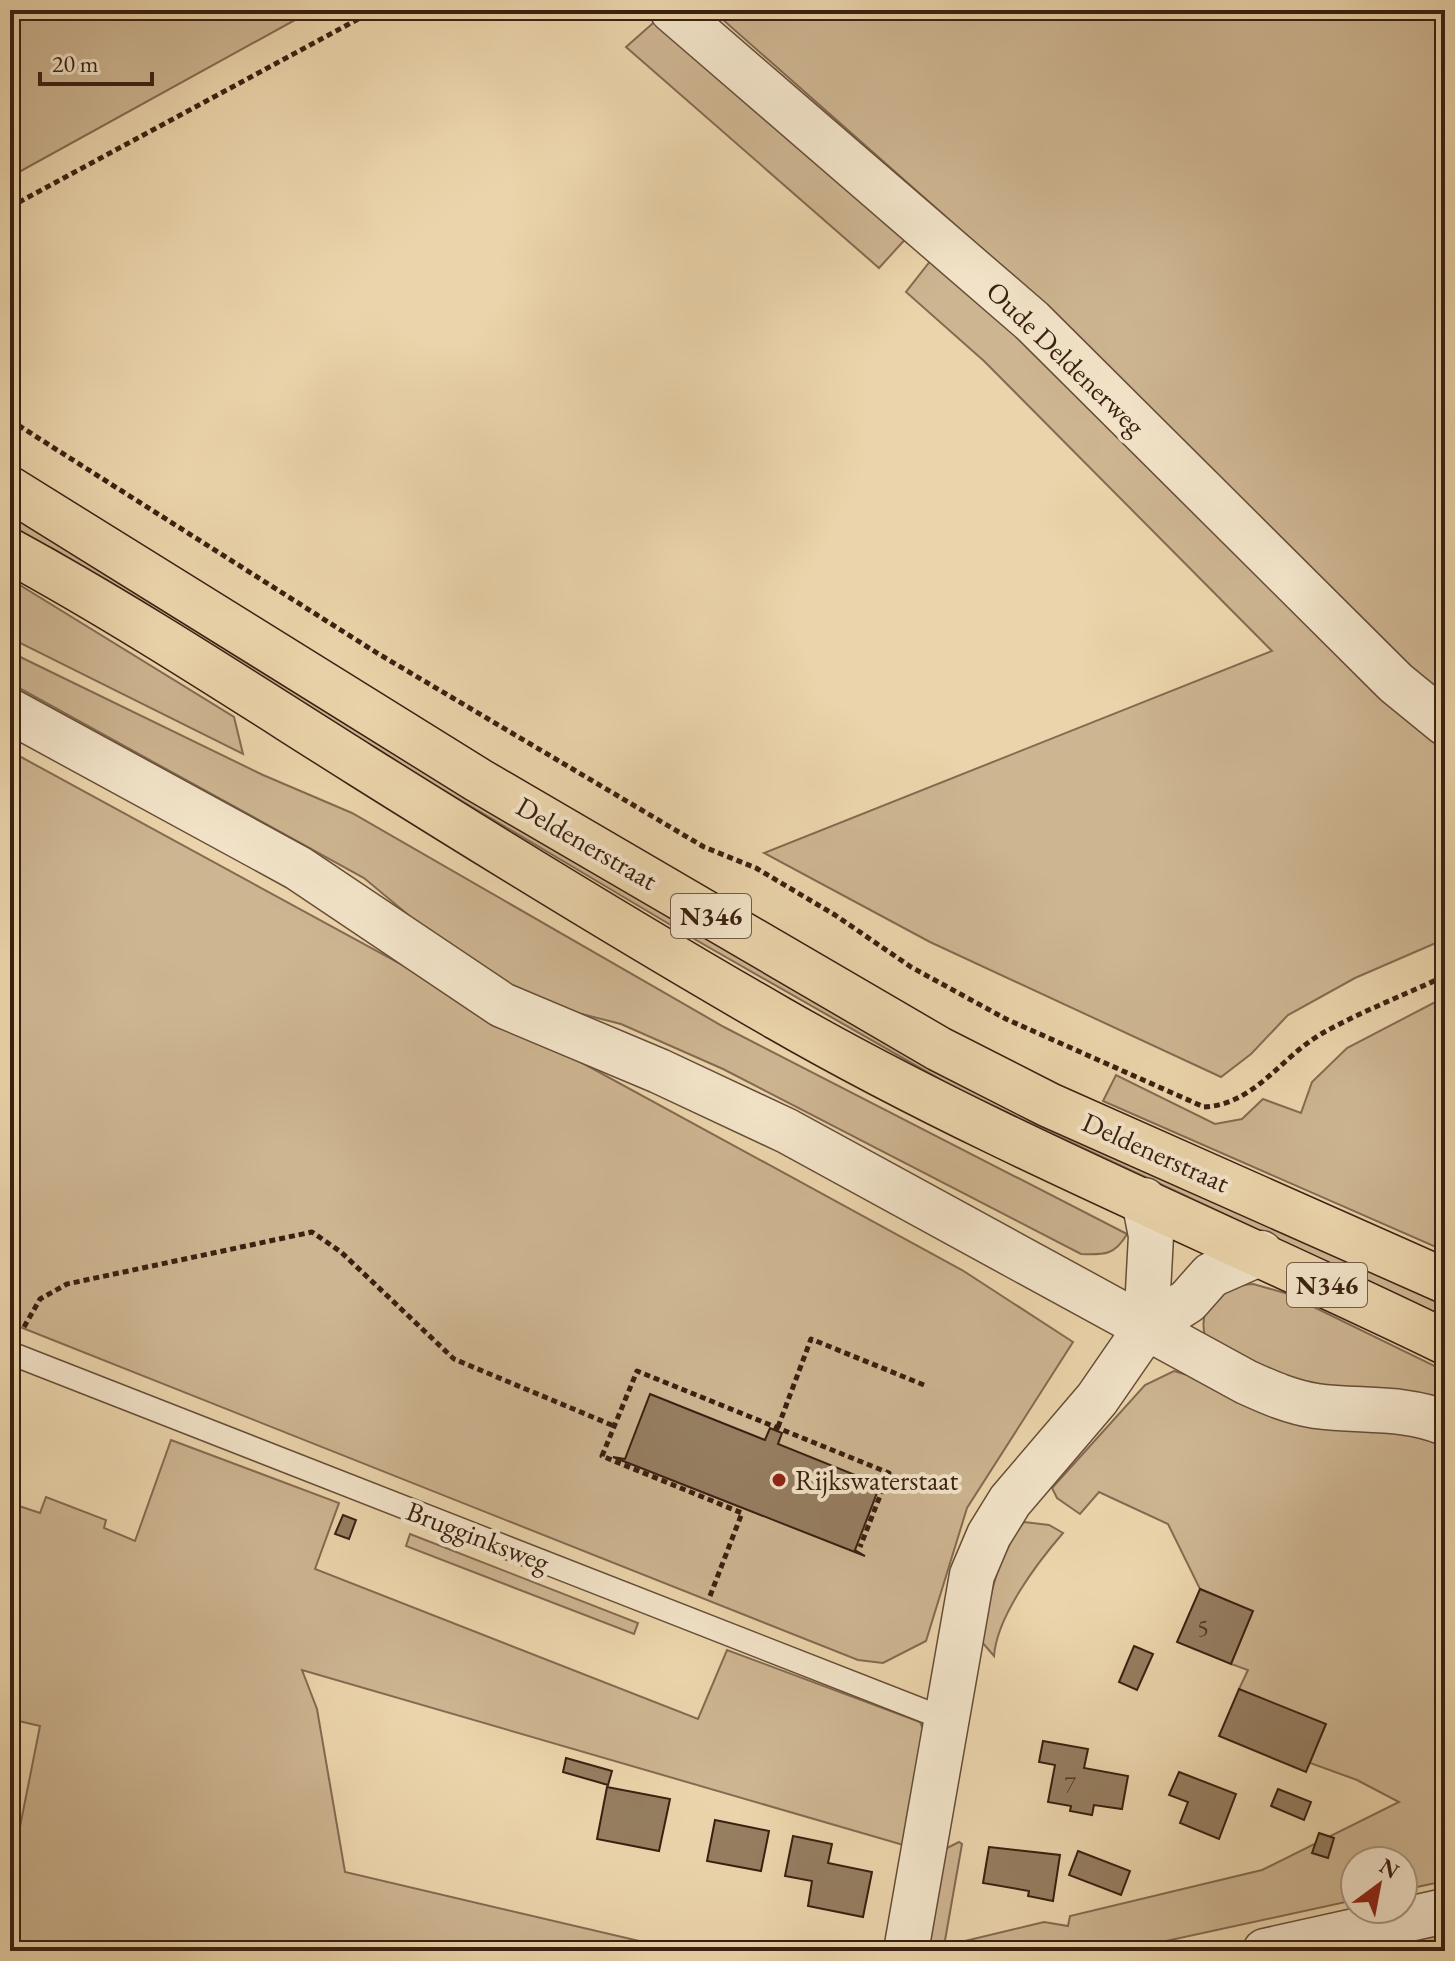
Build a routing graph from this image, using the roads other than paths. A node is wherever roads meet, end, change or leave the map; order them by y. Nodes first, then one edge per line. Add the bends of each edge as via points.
1 (672, 10) edge
2 (10, 489) edge
3 (10, 551) edge
4 (10, 711) edge
5 (1445, 723) edge
6 (1144, 1200) junction
7 (1261, 1253) junction
8 (1445, 1281) edge
9 (1146, 1328) junction
10 (1445, 1342) edge
11 (12, 1354) edge
12 (1445, 1423) edge
13 (945, 1719) junction
14 (1445, 1911) edge
15 (906, 1951) edge
16 (1265, 1951) edge

1 - 5 street, Oude Deldenerweg via 1032,321 1396,683
2 - 8 main road, Deldenerstraat / N346 via 478,780 939,1049 1049,1105
3 - 6 main road, Deldenerstraat / N346 via 782,1020 1029,1148
4 - 9 street via 298,868 502,1005 787,1131
6 - 7 main road, Deldenerstraat / N346
6 - 9 street via 1151,1236
7 - 9 street via 1211,1275 1188,1301
7 - 10 main road, Deldenerstraat / N346
9 - 12 street via 1280,1399 1422,1413
9 - 13 street via 989,1535 972,1575
11 - 13 lane, Brugginksweg
13 - 15 street
14 - 16 street

